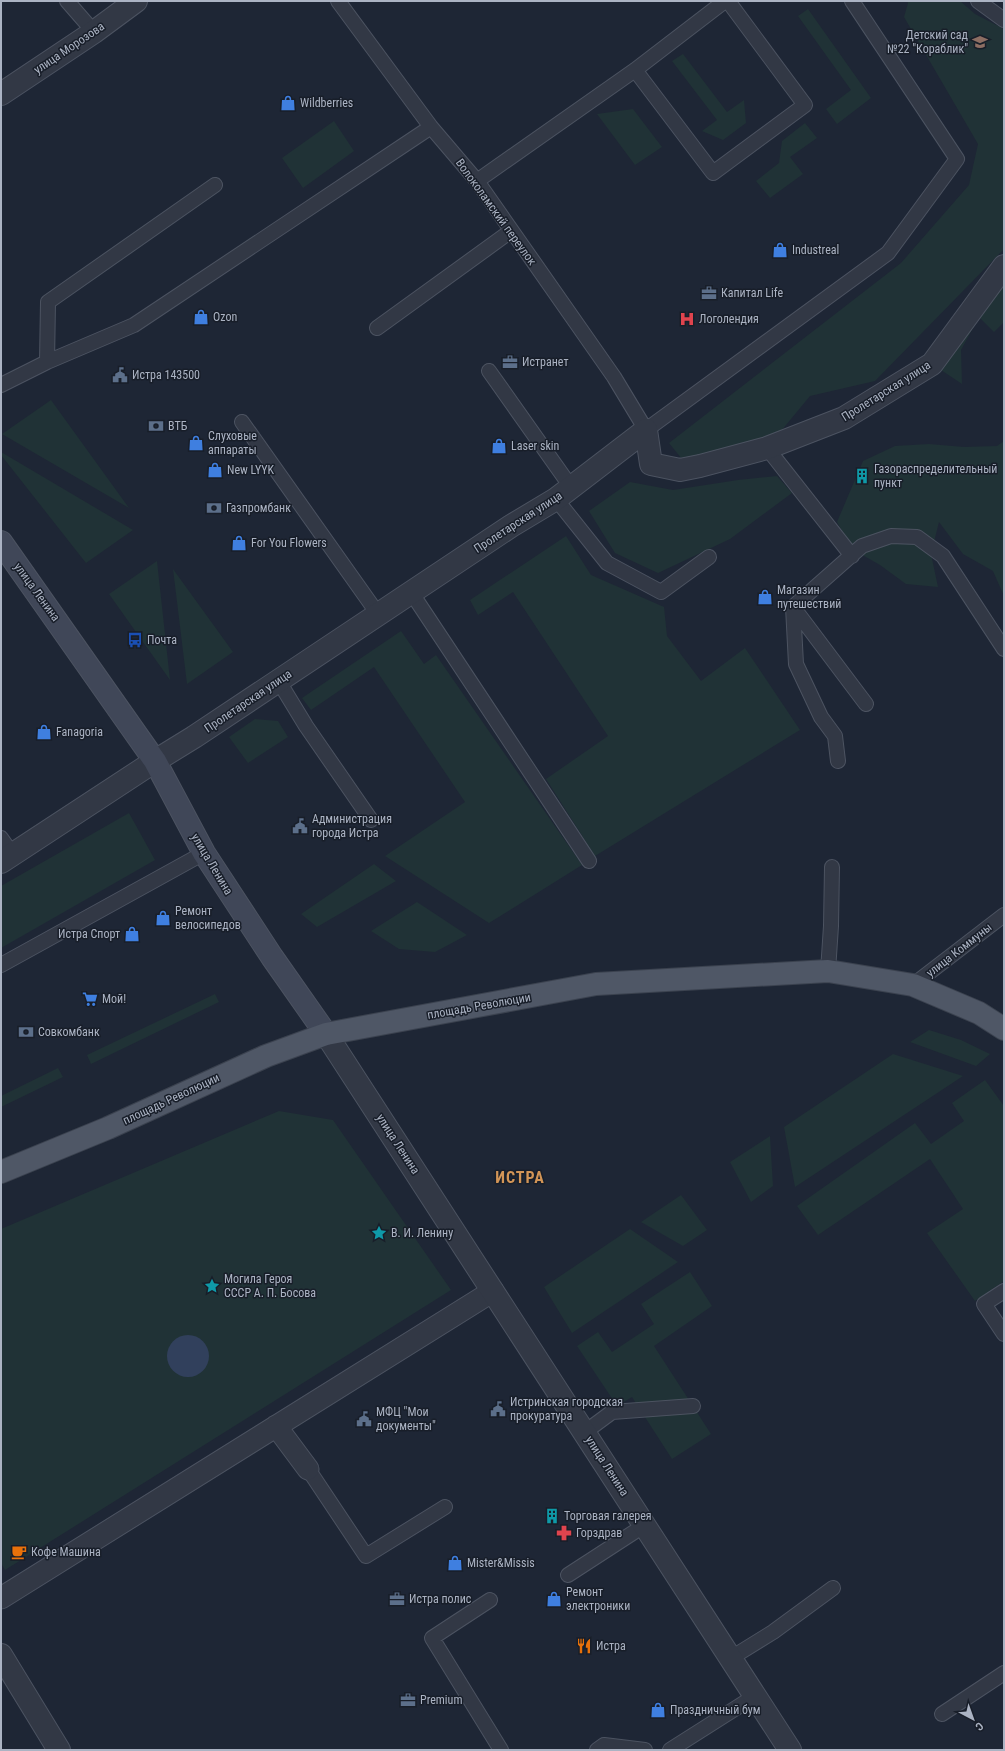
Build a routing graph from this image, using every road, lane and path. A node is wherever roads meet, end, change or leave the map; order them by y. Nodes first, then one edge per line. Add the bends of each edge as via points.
1 (67, 1) edge
2 (136, 1) edge
3 (338, 1) edge
4 (725, 1) edge
5 (728, 1) edge
6 (852, 1) edge
7 (978, 1) edge
8 (1004, 20) edge
9 (94, 32) junction
10 (635, 70) junction
11 (1, 94) edge
12 (431, 127) junction
13 (477, 181) junction
14 (215, 185) dead end
15 (511, 231) junction
16 (1004, 266) edge
17 (377, 328) dead end
18 (47, 362) junction
19 (488, 371) dead end
20 (1, 385) edge
21 (242, 422) dead end
22 (646, 430) junction
23 (767, 448) junction
24 (564, 493) junction
25 (1, 542) edge
26 (852, 556) junction
27 (708, 557) dead end
28 (411, 592) junction
29 (793, 607) junction
30 (378, 614) junction
31 (1004, 649) edge
32 (278, 680) junction
33 (866, 704) dead end
34 (155, 761) junction
35 (838, 761) dead end
36 (371, 820) dead end
37 (5, 852) edge
38 (204, 853) junction
39 (590, 861) dead end
40 (832, 867) dead end
41 (1004, 915) edge
42 (1, 965) edge
43 (828, 971) junction
44 (914, 985) junction
45 (1004, 1029) edge
46 (326, 1034) junction
47 (1, 1172) edge
48 (493, 1291) junction
49 (1004, 1291) edge
50 (1004, 1334) edge
51 (693, 1406) dead end
52 (276, 1426) junction
53 (585, 1432) junction
54 (308, 1469) joint
55 (445, 1507) dead end
56 (645, 1525) junction
57 (568, 1574) dead end
58 (833, 1588) dead end
59 (1, 1598) edge
60 (490, 1600) dead end
61 (1, 1655) edge
62 (731, 1658) junction
63 (1004, 1674) edge
64 (755, 1696) junction
65 (942, 1714) dead end
66 (59, 1750) edge
67 (501, 1750) edge
68 (597, 1750) edge
69 (645, 1750) edge
70 (670, 1750) edge
71 (790, 1750) edge

1 - 9 lane
2 - 9 street, улица Морозова
3 - 12 lane, Волоколамский переулок
4 - 10 lane
5 - 10 lane via 805,105 713,173
6 - 22 lane via 957,160 888,253
7 - 8 lane
9 - 11 street, улица Морозова
10 - 13 lane
12 - 13 lane, Волоколамский переулок
12 - 18 lane via 134,325
13 - 15 lane, Волоколамский переулок
14 - 18 lane via 48,302
15 - 17 lane
15 - 22 lane, Волоколамский переулок via 614,377
16 - 23 street, Пролетарская улица via 932,364 844,418
18 - 20 lane
19 - 24 lane
21 - 30 lane
22 - 23 street, Пролетарская улица via 651,464 680,470
22 - 24 street, Пролетарская улица
23 - 26 lane
24 - 27 lane via 606,563 661,592
24 - 28 street, Пролетарская улица
25 - 34 main road, улица Ленина
26 - 29 lane
26 - 31 lane via 862,546 891,536 917,537 943,556
28 - 30 street, Пролетарская улица
28 - 39 lane
29 - 33 lane
29 - 35 lane via 796,664 821,717 835,736
30 - 32 street, Пролетарская улица
32 - 34 street, Пролетарская улица
32 - 36 lane via 306,726
34 - 37 street, Пролетарская улица
34 - 38 main road, улица Ленина
38 - 42 lane
38 - 46 main road, улица Ленина
40 - 43 lane
41 - 44 lane, улица Коммуны
43 - 44 main road, площадь Революции
43 - 46 main road, площадь Революции via 596,984
44 - 45 main road, площадь Революции via 979,1013
46 - 47 main road, площадь Революции via 266,1056 108,1128
46 - 48 street, улица Ленина
48 - 52 street
48 - 53 street, улица Ленина
49 - 50 lane via 984,1304
51 - 53 lane via 612,1412
52 - 54 street
52 - 59 street
53 - 56 street, улица Ленина
54 - 55 lane via 366,1556
56 - 57 lane
56 - 62 street, улица Ленина
58 - 62 lane via 773,1632
60 - 67 lane via 432,1638
61 - 66 street
62 - 64 street, улица Ленина
63 - 65 lane
64 - 70 lane
64 - 71 street, улица Ленина
68 - 69 lane via 604,1746

